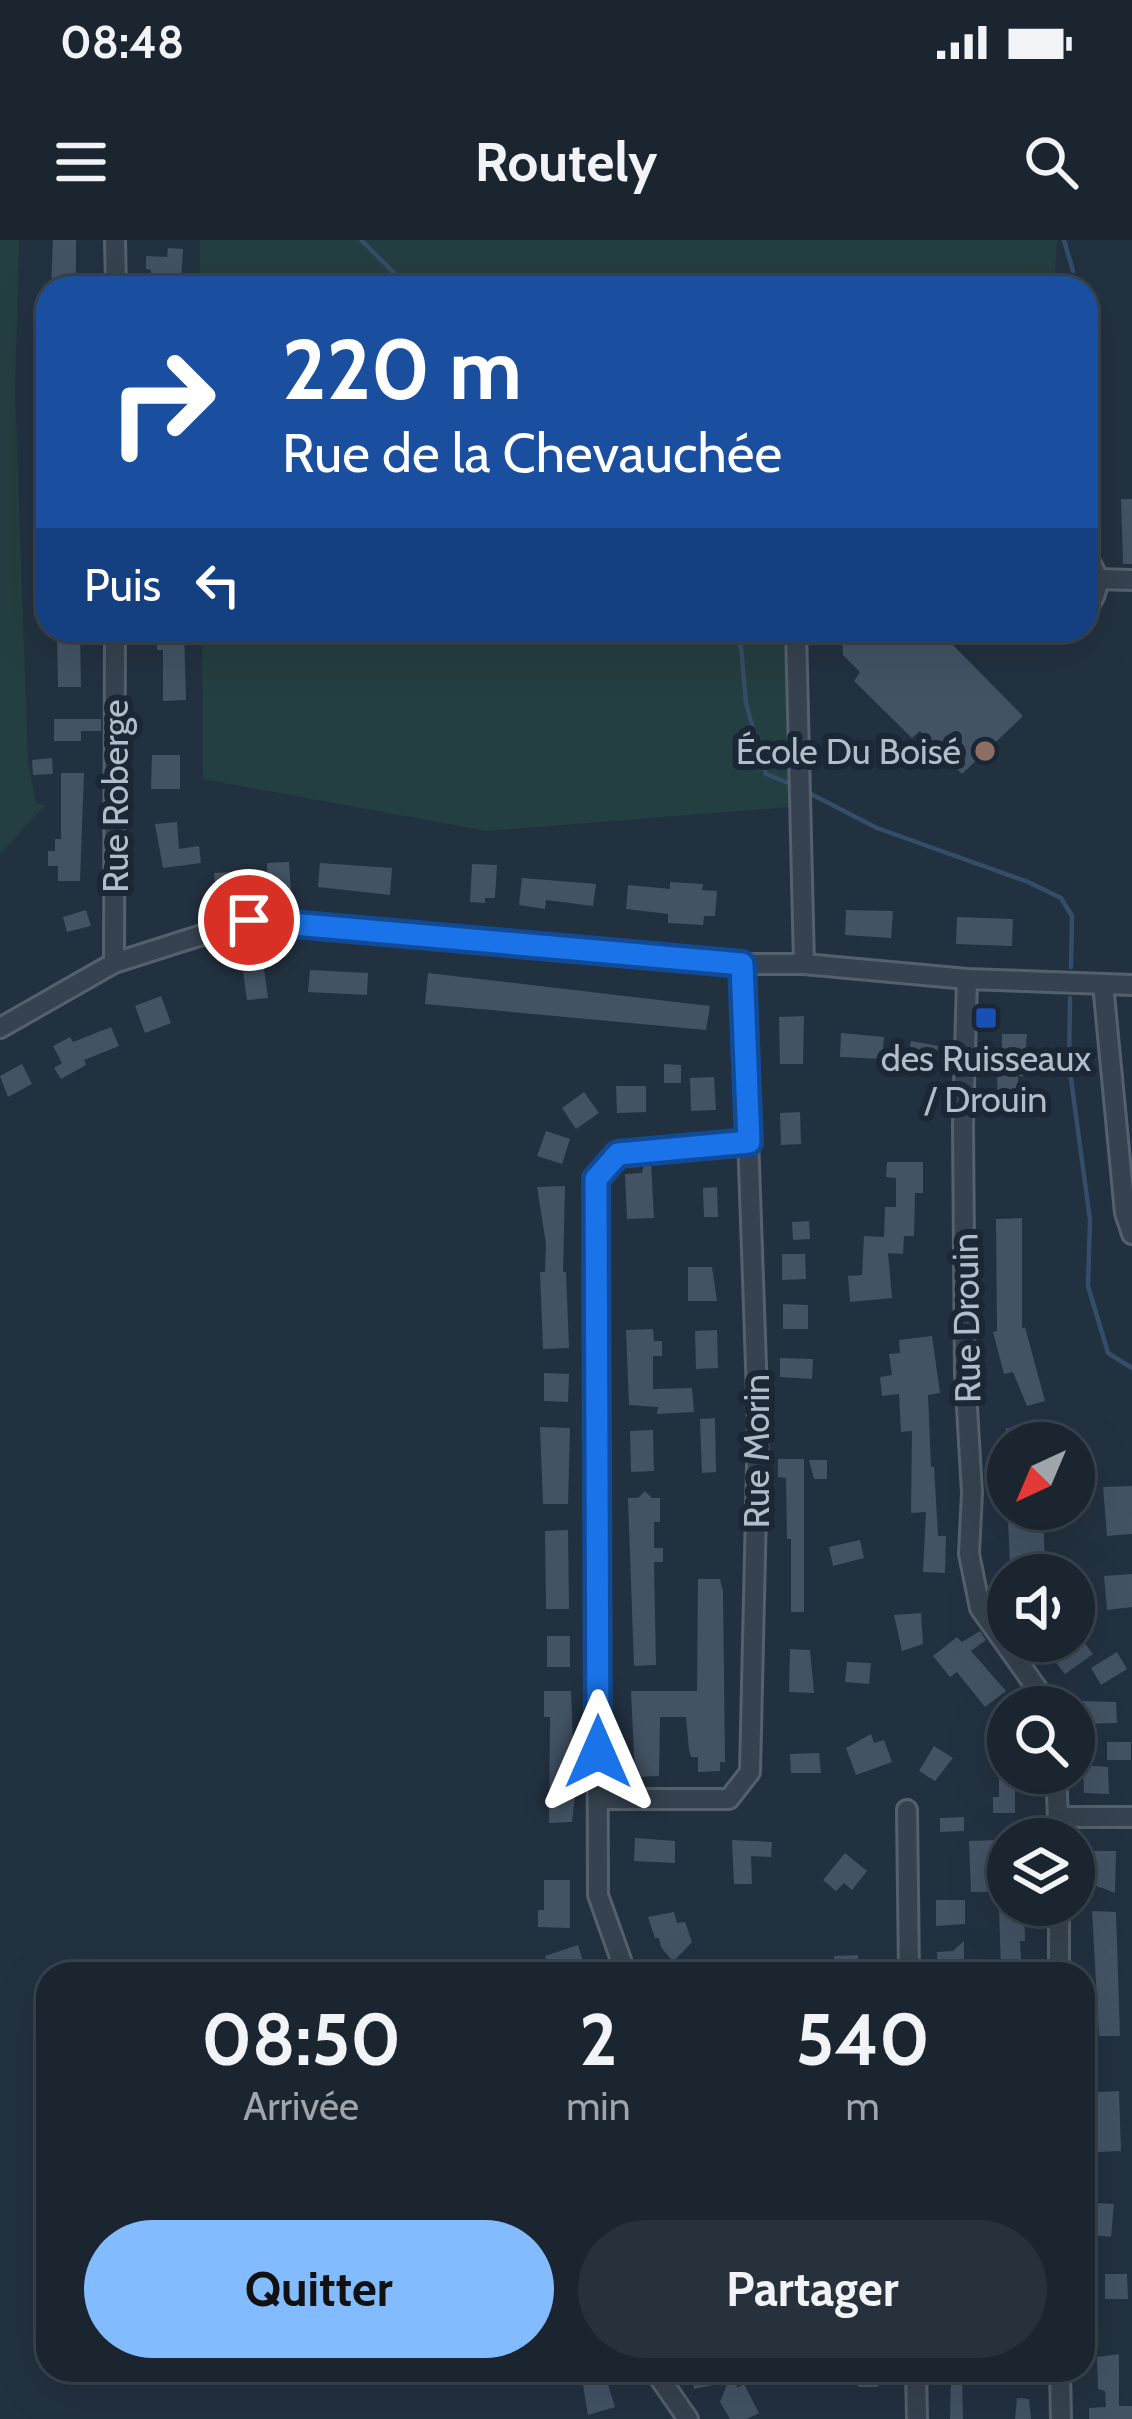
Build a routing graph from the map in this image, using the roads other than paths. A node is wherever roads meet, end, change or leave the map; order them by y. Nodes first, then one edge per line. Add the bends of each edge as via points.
1 (116, 240) edge
2 (116, 276) edge
3 (1098, 579) edge
4 (1132, 580) edge
5 (115, 642) edge
6 (796, 642) edge
7 (114, 963) junction
8 (742, 964) junction
9 (804, 964) junction
10 (968, 979) junction
11 (1103, 984) junction
12 (1132, 986) edge
13 (0, 1028) edge
14 (749, 1142) junction
15 (1132, 1234) edge
16 (1035, 1686) edge
17 (1057, 1794) edge
18 (598, 1799) junction
19 (907, 1810) dead end
20 (1059, 1817) joint
21 (1132, 1817) edge
22 (1059, 1926) edge
23 (622, 1962) edge
24 (909, 1962) edge
25 (1059, 1962) edge
26 (662, 2382) edge
27 (916, 2382) edge
28 (1060, 2382) edge
29 (688, 2419) edge
30 (917, 2419) edge
31 (1061, 2419) edge

1 - 2 street
3 - 4 street
5 - 7 street, Rue Roberge
6 - 9 street
7 - 8 street via 249,920
7 - 13 street
8 - 9 street
8 - 14 street, Rue Morin
9 - 10 street
10 - 11 street
10 - 16 street, Rue Drouin via 970,1554 980,1607
11 - 12 street
11 - 15 street
14 - 18 street via 618,1154 596,1179
14 - 18 street, Rue Morin via 758,1423 750,1772 729,1799
17 - 20 street
18 - 23 street via 598,1894
19 - 24 street
20 - 21 street
22 - 25 street
26 - 29 street
27 - 30 street
28 - 31 street

